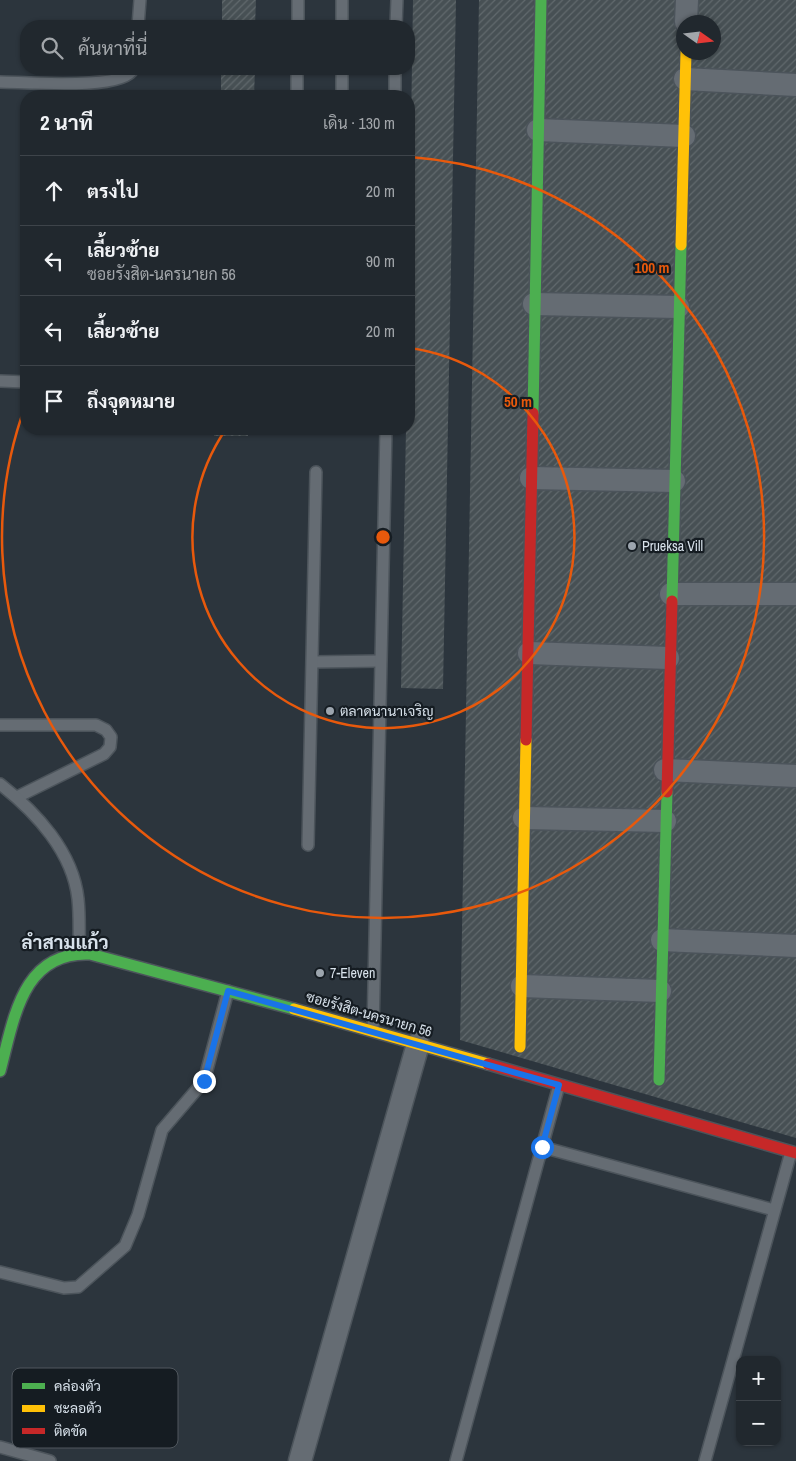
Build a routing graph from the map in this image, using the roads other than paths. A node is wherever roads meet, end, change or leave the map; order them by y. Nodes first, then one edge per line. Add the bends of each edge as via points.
1 (140, 0) edge
2 (298, 0) edge
3 (342, 0) edge
4 (396, 0) edge
5 (541, 0) edge
6 (686, 0) edge
7 (686, 15) edge
8 (138, 20) edge
9 (298, 20) edge
10 (342, 20) edge
11 (396, 20) edge
12 (686, 60) edge
13 (128, 75) edge
14 (297, 75) edge
15 (342, 75) edge
16 (395, 75) edge
17 (685, 80) junction
18 (0, 82) edge
19 (796, 85) edge
20 (297, 90) edge
21 (342, 90) edge
22 (395, 90) edge
23 (538, 130) junction
24 (684, 136) junction
25 (534, 304) junction
26 (678, 307) junction
27 (0, 381) edge
28 (20, 382) edge
29 (386, 435) edge
30 (316, 472) dead end
31 (531, 478) junction
32 (674, 480) junction
33 (671, 594) junction
34 (796, 594) edge
35 (529, 652) junction
36 (668, 658) junction
37 (380, 661) junction
38 (313, 662) junction
39 (0, 725) edge
40 (665, 770) junction
41 (796, 776) edge
42 (0, 784) edge
43 (17, 797) junction
44 (524, 818) junction
45 (665, 821) junction
46 (308, 845) dead end
47 (662, 940) junction
48 (796, 946) edge
49 (79, 954) junction
50 (522, 986) junction
51 (228, 991) junction
52 (660, 991) junction
53 (373, 1031) junction
54 (418, 1044) junction
55 (520, 1047) dead end
56 (0, 1071) edge
57 (659, 1080) dead end
58 (559, 1085) junction
59 (542, 1147) junction
60 (793, 1152) edge
61 (774, 1210) junction
62 (0, 1272) edge
63 (0, 1446) edge
64 (50, 1461) edge
65 (300, 1461) edge
66 (456, 1461) edge
67 (705, 1461) edge

1 - 8 lane
2 - 9 lane
3 - 10 lane
4 - 11 lane
5 - 23 street
6 - 7 street
12 - 17 street
13 - 18 lane via 103,83
14 - 20 lane
15 - 21 lane
16 - 22 lane
17 - 19 street
17 - 24 street
23 - 24 street
23 - 25 street
24 - 26 street
25 - 26 street
25 - 31 street
26 - 32 street
27 - 28 lane
29 - 37 lane
30 - 38 lane
31 - 32 street
31 - 35 street
32 - 33 street
33 - 34 street
33 - 36 street
35 - 36 street
35 - 44 street
36 - 40 street
37 - 38 lane
37 - 53 lane
38 - 46 lane
39 - 43 lane via 96,725 111,737 110,747 104,754
40 - 41 street
40 - 45 street
42 - 43 lane
43 - 49 lane via 49,832 70,867 78,898
44 - 45 street
44 - 50 street
45 - 47 street
47 - 48 street
47 - 52 street
49 - 51 street, ซอยรังสิต-นครนายก 56 via 90,954
49 - 56 street, ซอยรังสิต-นครนายก 56 via 46,964 34,976 22,1000
50 - 52 street
50 - 55 street
51 - 53 street, ซอยรังสิต-นครนายก 56
51 - 62 lane via 204,1081 162,1130 138,1215 125,1246 78,1287 64,1288
52 - 57 street
53 - 54 street, ซอยรังสิต-นครนายก 56
54 - 58 street, ซอยรังสิต-นครนายก 56
54 - 65 street
58 - 59 lane
58 - 60 street, ซอยรังสิต-นครนายก 56
59 - 61 lane
59 - 66 lane
60 - 61 lane
61 - 67 lane
63 - 64 lane

